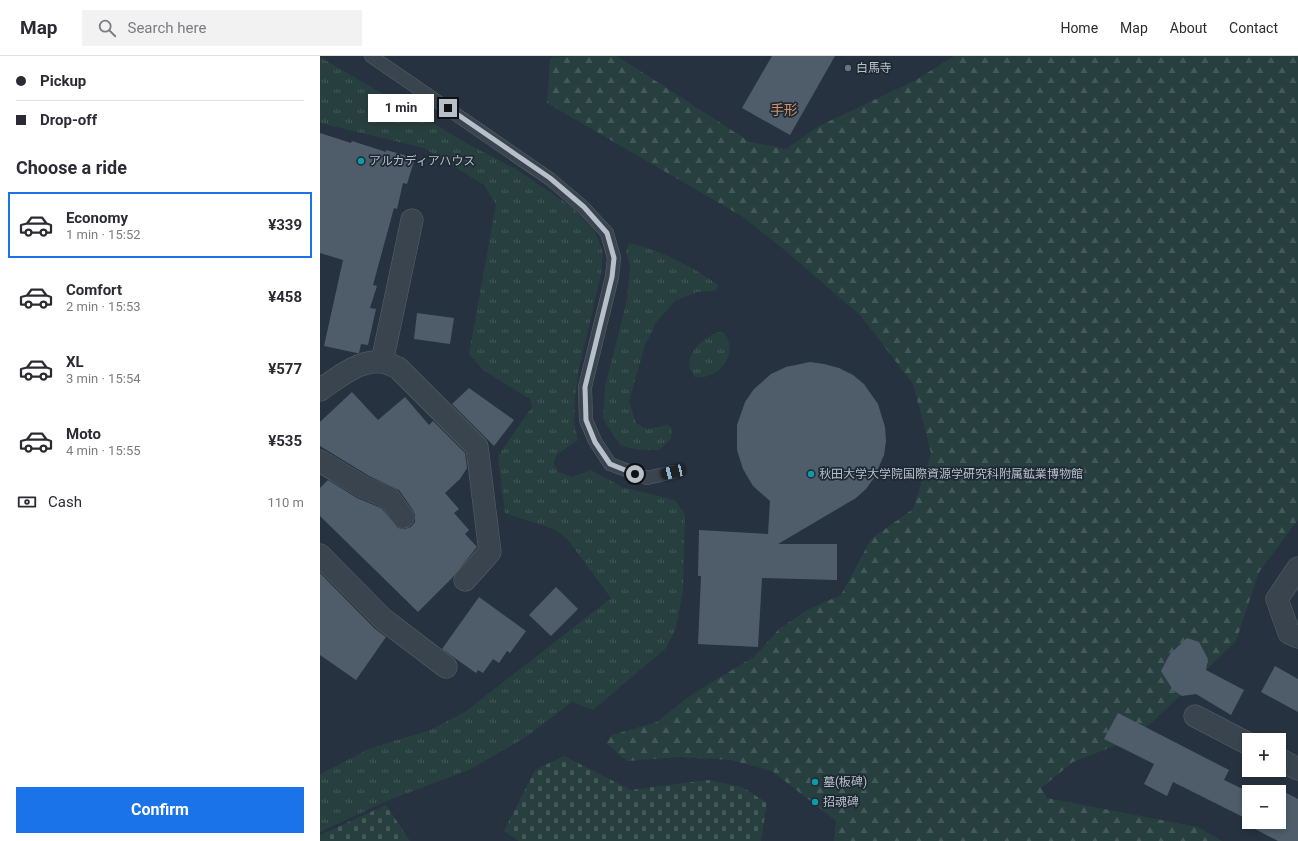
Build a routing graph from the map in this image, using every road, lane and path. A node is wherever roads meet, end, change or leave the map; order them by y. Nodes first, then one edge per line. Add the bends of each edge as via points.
1 (371, 56) edge
2 (412, 220) dead end
3 (382, 362) junction
4 (320, 390) edge
5 (320, 461) edge
6 (673, 472) dead end
7 (403, 517) dead end
8 (320, 555) edge
9 (1298, 568) edge
10 (465, 580) dead end
11 (1298, 637) edge
12 (446, 667) dead end
13 (1195, 716) dead end
14 (1242, 740) edge
15 (1286, 763) edge
16 (1298, 769) edge

1 - 6 lane via 550,178 584,207 607,233 614,258 612,277 585,387 586,420 595,442 610,464 647,478
2 - 3 street
3 - 4 street via 365,363
3 - 10 street via 398,368 477,447 490,552
5 - 7 street via 363,487 389,498
8 - 12 street via 384,619
9 - 11 street via 1277,599 1289,632
13 - 14 street
15 - 16 street

